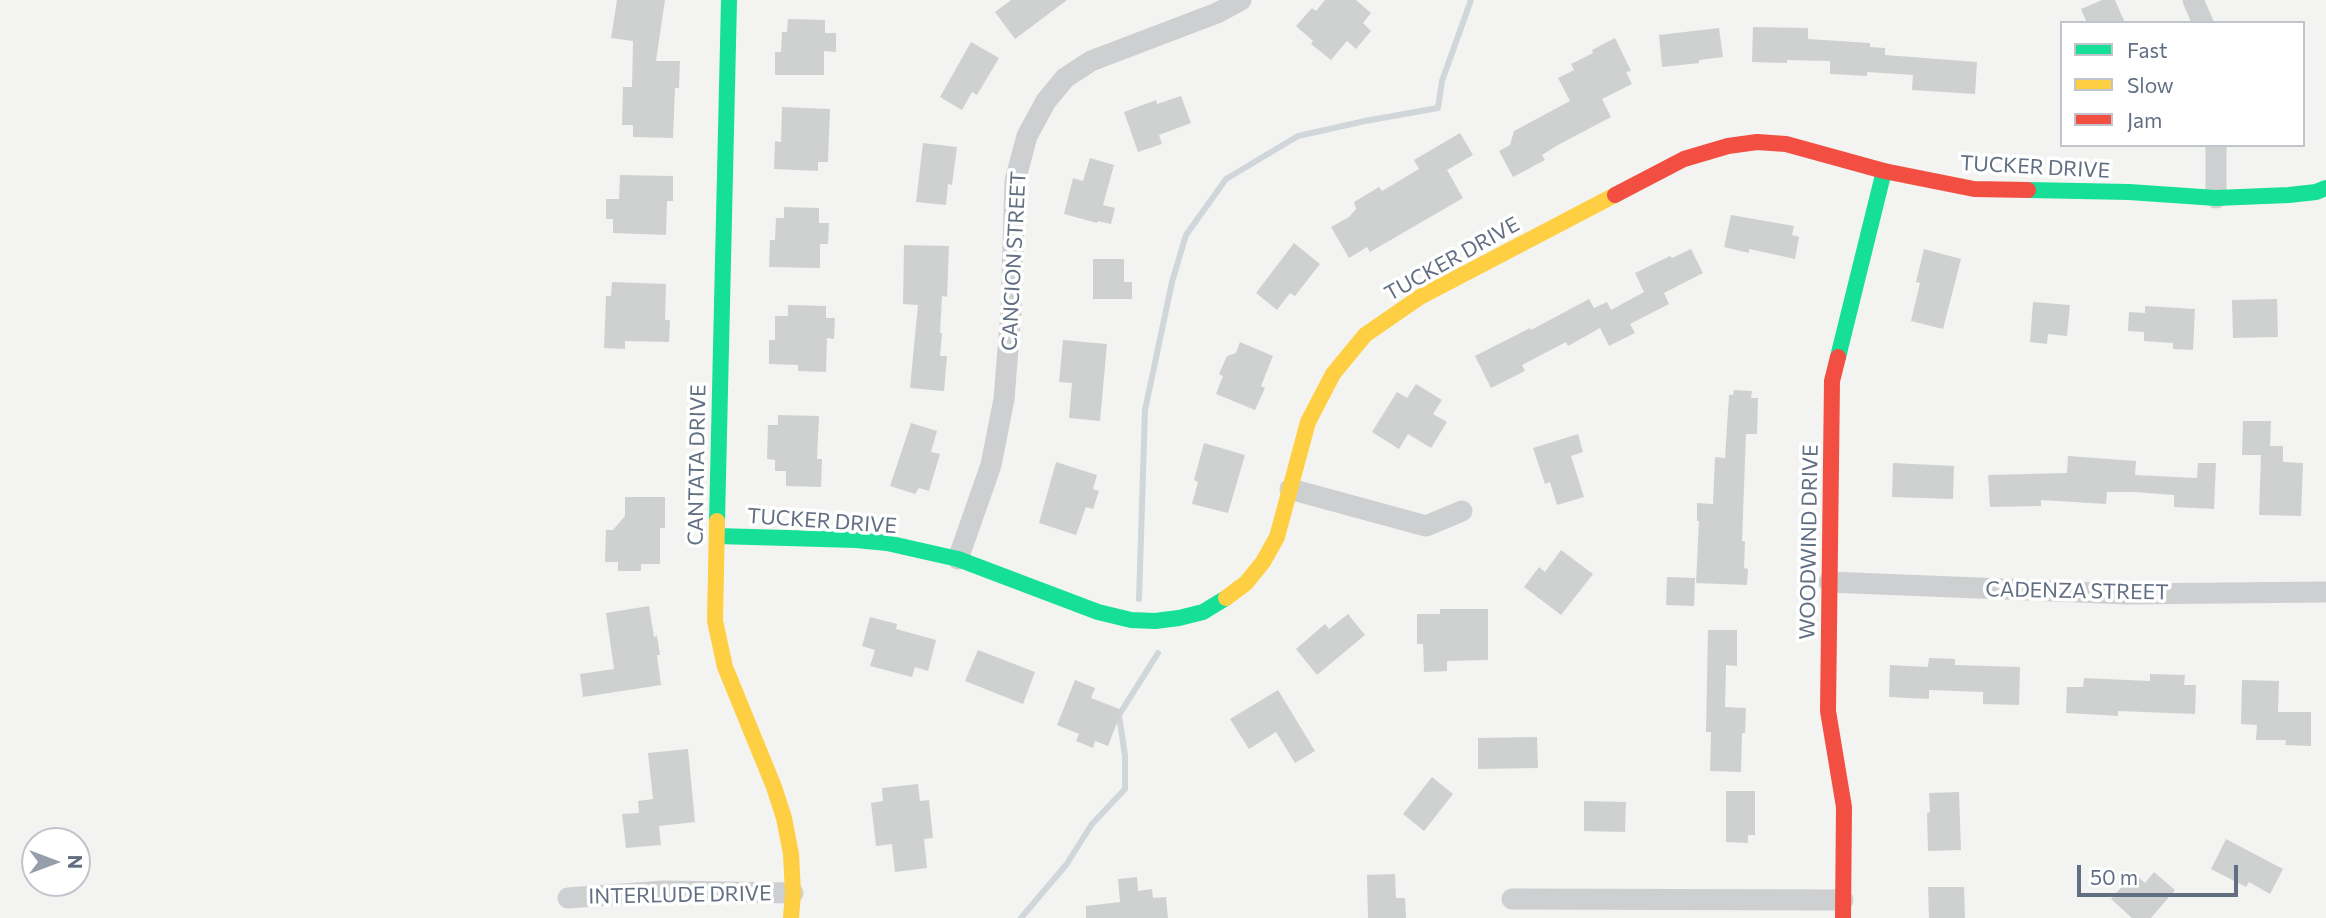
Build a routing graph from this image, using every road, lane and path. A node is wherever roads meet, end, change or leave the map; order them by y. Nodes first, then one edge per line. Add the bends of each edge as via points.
1 (729, 0) edge
2 (1241, 0) edge
3 (2193, 0) edge
4 (2202, 21) edge
5 (2216, 147) edge
6 (1884, 171) junction
7 (2326, 188) edge
8 (2216, 198) junction
9 (1290, 489) junction
10 (1462, 511) dead end
11 (717, 536) junction
12 (958, 559) junction
13 (1829, 582) junction
14 (2326, 592) edge
15 (793, 893) junction
16 (568, 898) dead end
17 (1513, 899) dead end
18 (1843, 909) edge
19 (791, 918) edge

1 - 11 street, CANTATA DRIVE
2 - 12 street, CANCION STREET via 1091,61 1065,78 1027,136 1015,181 1004,400 987,476
3 - 4 street
5 - 8 street
6 - 8 street, TUCKER DRIVE via 1973,189
6 - 9 street, TUCKER DRIVE via 1786,144 1728,146 1684,159 1420,297 1365,335 1333,374 1308,422
6 - 13 street, WOODWIND DRIVE via 1832,381
7 - 8 street, TUCKER DRIVE via 2289,195
9 - 10 street via 1426,526
9 - 12 street, TUCKER DRIVE via 1278,537 1246,583 1203,612 1179,618 1131,620 1098,612
11 - 12 street, TUCKER DRIVE via 856,540
11 - 15 street, CANTATA DRIVE via 715,621 724,667 784,818
13 - 14 street, CADENZA STREET via 2127,594
13 - 18 street, WOODWIND DRIVE via 1828,711 1844,807
15 - 16 street, INTERLUDE DRIVE via 663,891
15 - 19 street, CANTATA DRIVE
17 - 18 street

